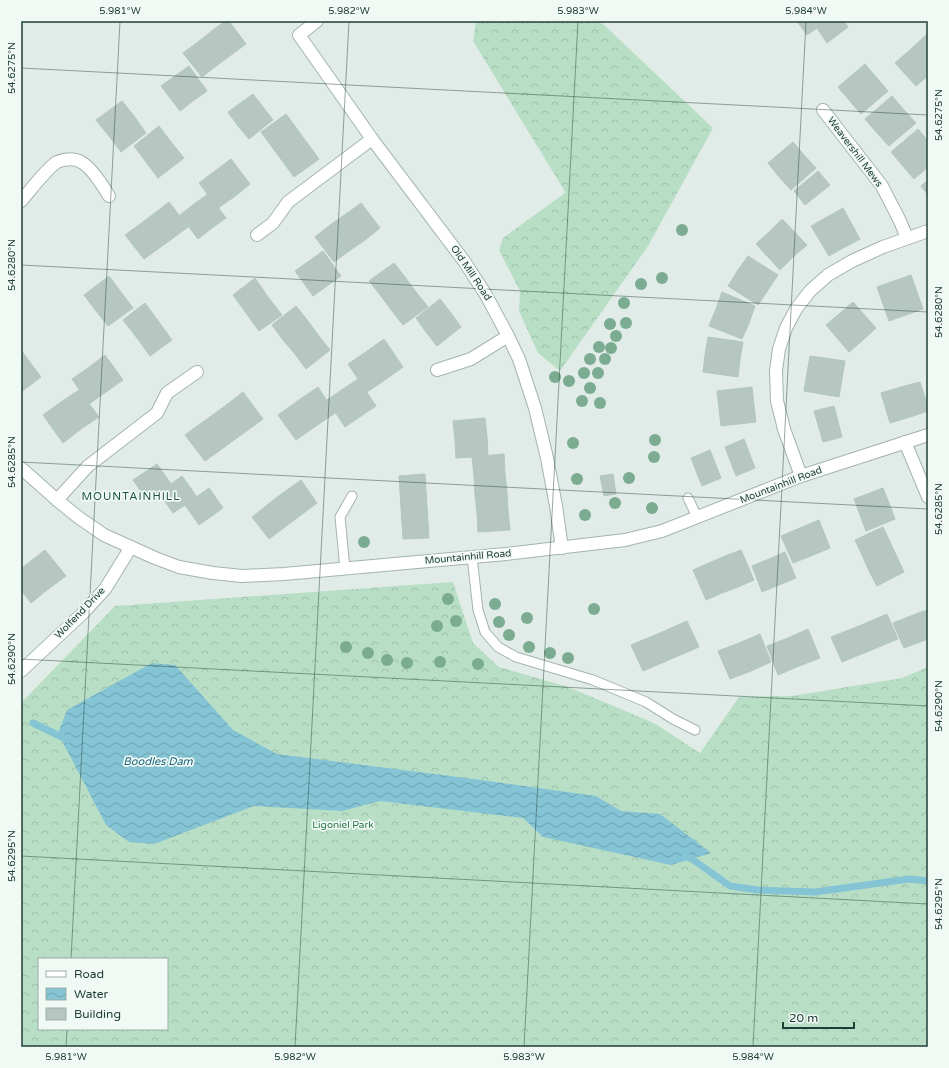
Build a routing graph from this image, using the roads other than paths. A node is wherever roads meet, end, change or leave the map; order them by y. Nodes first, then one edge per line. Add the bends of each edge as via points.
1 (317, 21) edge
2 (823, 110) dead end
3 (372, 139) junction
4 (109, 196) dead end
5 (21, 202) edge
6 (928, 231) edge
7 (257, 235) dead end
8 (907, 238) junction
9 (508, 336) junction
10 (437, 370) dead end
11 (197, 372) dead end
12 (928, 435) edge
13 (905, 442) junction
14 (21, 468) edge
15 (801, 476) junction
16 (352, 496) dead end
17 (928, 497) edge
18 (688, 498) dead end
19 (57, 500) junction
20 (697, 517) junction
21 (131, 547) junction
22 (562, 548) junction
23 (472, 557) junction
24 (345, 569) junction
25 (21, 671) edge
26 (695, 730) dead end

1 - 3 street, Old Mill Road via 299,35
2 - 8 street, Weavershill Mews via 882,186
3 - 7 street via 288,202 273,223
3 - 9 street, Old Mill Road via 464,261
4 - 5 street via 82,162 70,158 57,162
6 - 8 street
8 - 15 street via 852,261 828,275 810,291 786,328 776,370 777,401
9 - 10 street via 470,359
9 - 22 street, Old Mill Road via 520,359 535,408 550,472
11 - 19 street via 167,393 157,413 88,466
12 - 13 street, Mountainhill Road
13 - 15 street, Mountainhill Road
13 - 17 street
14 - 19 street, Mountainhill Road
15 - 20 street, Mountainhill Road
16 - 24 lane via 340,517
18 - 20 lane
19 - 21 street, Mountainhill Road via 104,535
20 - 22 street, Mountainhill Road via 625,540
21 - 24 street, Mountainhill Road via 179,567 242,576
21 - 25 street, Wolfend Drive via 105,589 84,613
22 - 23 street, Mountainhill Road
23 - 24 street, Mountainhill Road
23 - 26 lane via 478,610 485,632 498,647 516,657 594,680 646,702

